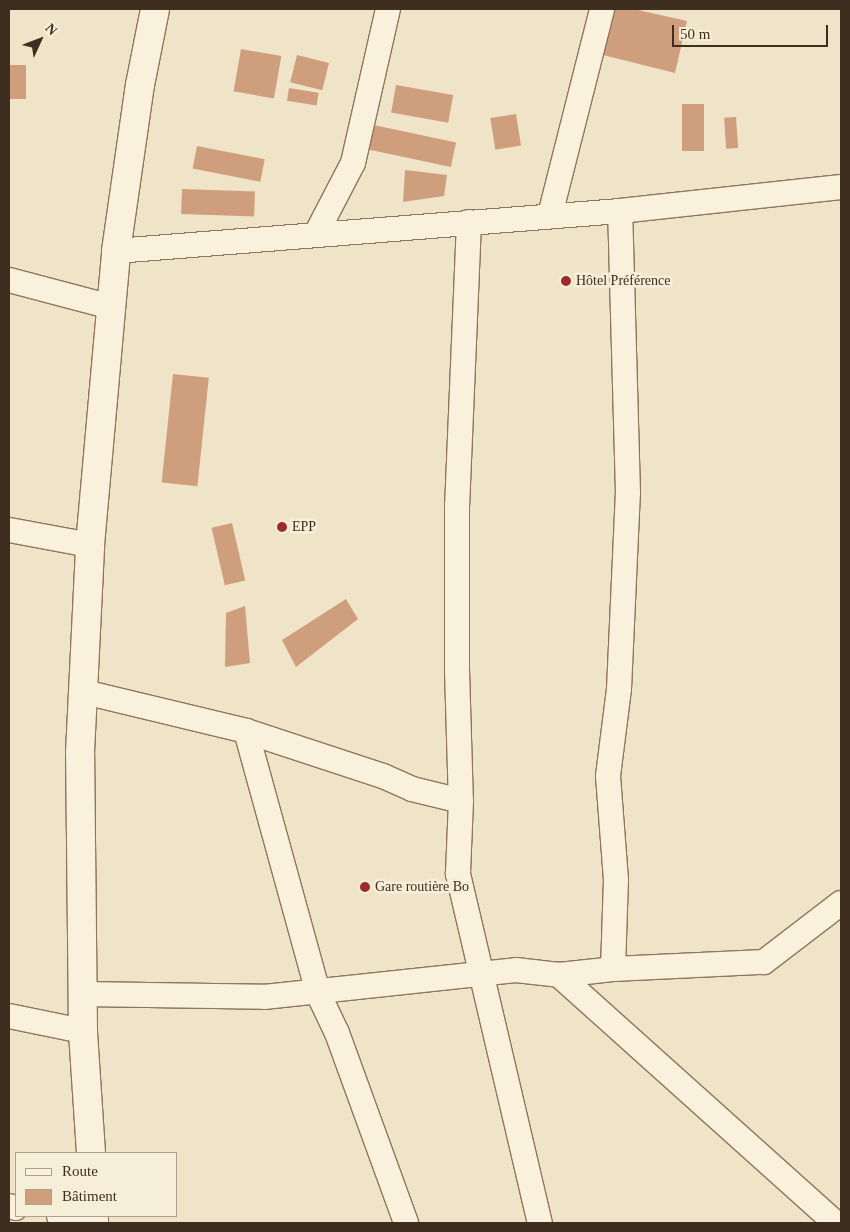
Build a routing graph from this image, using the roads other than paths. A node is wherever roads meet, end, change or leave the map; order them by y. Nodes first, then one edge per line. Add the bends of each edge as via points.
1 (155, 9) edge
2 (388, 9) edge
3 (602, 9) edge
4 (841, 187) edge
5 (620, 211) junction
6 (550, 215) junction
7 (469, 222) junction
8 (316, 234) junction
9 (116, 251) junction
10 (9, 280) edge
11 (111, 307) junction
12 (9, 530) edge
13 (90, 545) junction
14 (84, 692) junction
15 (246, 731) junction
16 (461, 801) junction
17 (841, 903) edge
18 (613, 969) junction
19 (479, 974) junction
20 (559, 975) junction
21 (318, 993) junction
22 (82, 994) junction
23 (9, 1016) edge
24 (83, 1032) junction
25 (91, 1152) edge
26 (68, 1217) edge
27 (94, 1220) edge
28 (406, 1223) edge
29 (540, 1223) edge
30 (835, 1223) edge

1 - 9 main road via 140,85
2 - 8 street via 353,163
3 - 6 street
4 - 5 street
5 - 6 street
5 - 18 street via 628,493 619,689 608,776 616,880
6 - 7 street
7 - 8 street
7 - 16 street via 457,505 456,670
8 - 9 street
9 - 11 main road
10 - 11 street
11 - 13 main road
12 - 13 street
13 - 14 main road
14 - 15 street
14 - 22 main road via 80,754
15 - 16 street via 383,776 412,789
15 - 21 street
16 - 19 street via 458,874
17 - 18 street via 764,962
18 - 20 street
19 - 20 street via 516,970
19 - 21 street
19 - 29 street
20 - 30 street
21 - 22 street via 264,998
21 - 28 street via 337,1033
22 - 24 main road
23 - 24 street
24 - 25 main road
26 - 27 street

